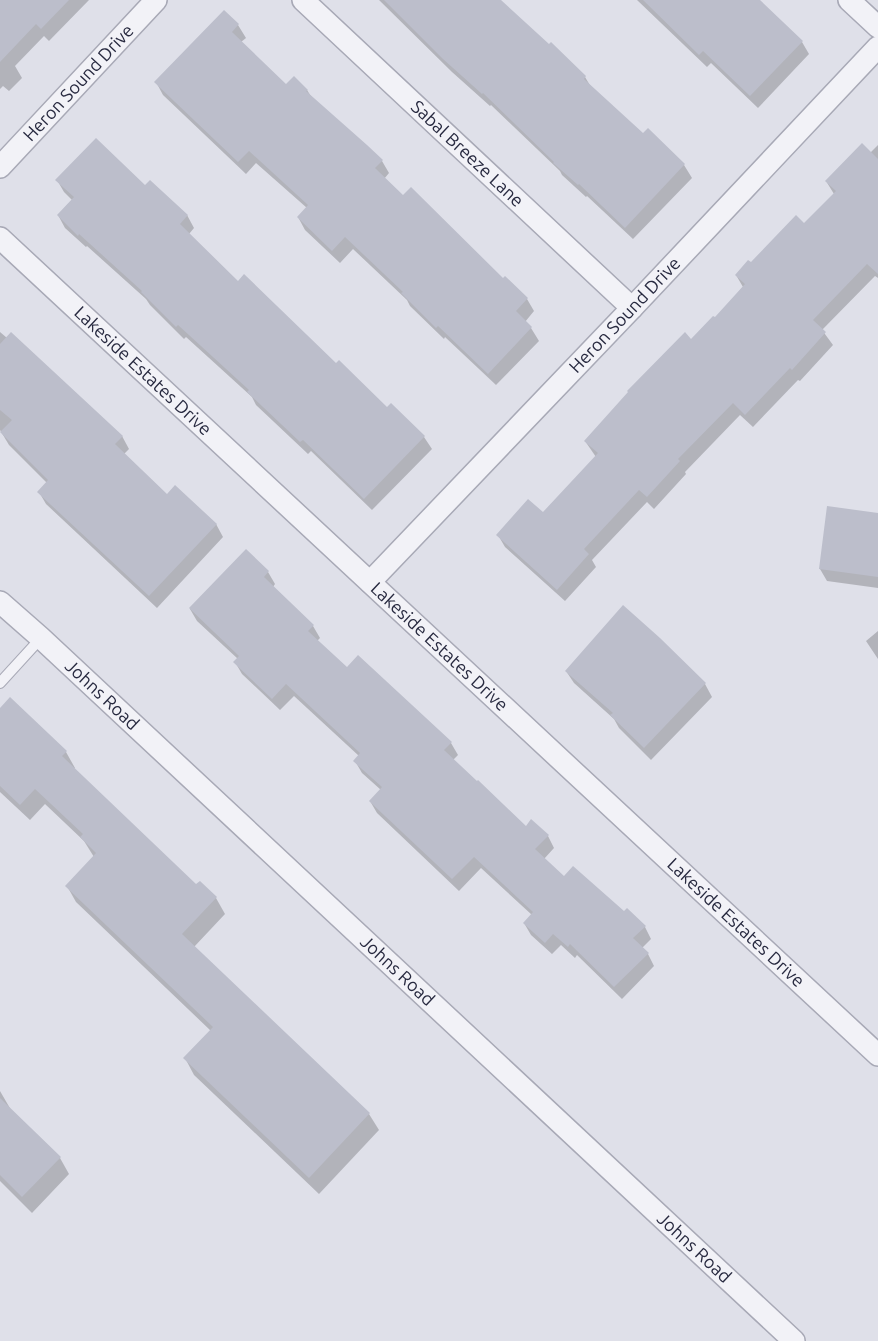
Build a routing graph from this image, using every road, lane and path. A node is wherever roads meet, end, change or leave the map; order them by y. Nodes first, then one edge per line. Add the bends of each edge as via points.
1 (156, 0) edge
2 (303, 0) edge
3 (849, 0) edge
4 (878, 27) edge
5 (878, 46) edge
6 (0, 167) edge
7 (0, 238) edge
8 (632, 308) junction
9 (370, 582) junction
10 (0, 602) edge
11 (41, 638) junction
12 (0, 684) edge
13 (878, 1055) edge
14 (794, 1341) edge

1 - 6 street, Heron Sound Drive
2 - 8 street, Sabal Breeze Lane
3 - 4 street
5 - 8 street, Heron Sound Drive
7 - 9 street, Lakeside Estates Drive
8 - 9 street, Heron Sound Drive
9 - 13 street, Lakeside Estates Drive
10 - 11 street, Johns Road
11 - 12 lane
11 - 14 street, Johns Road

